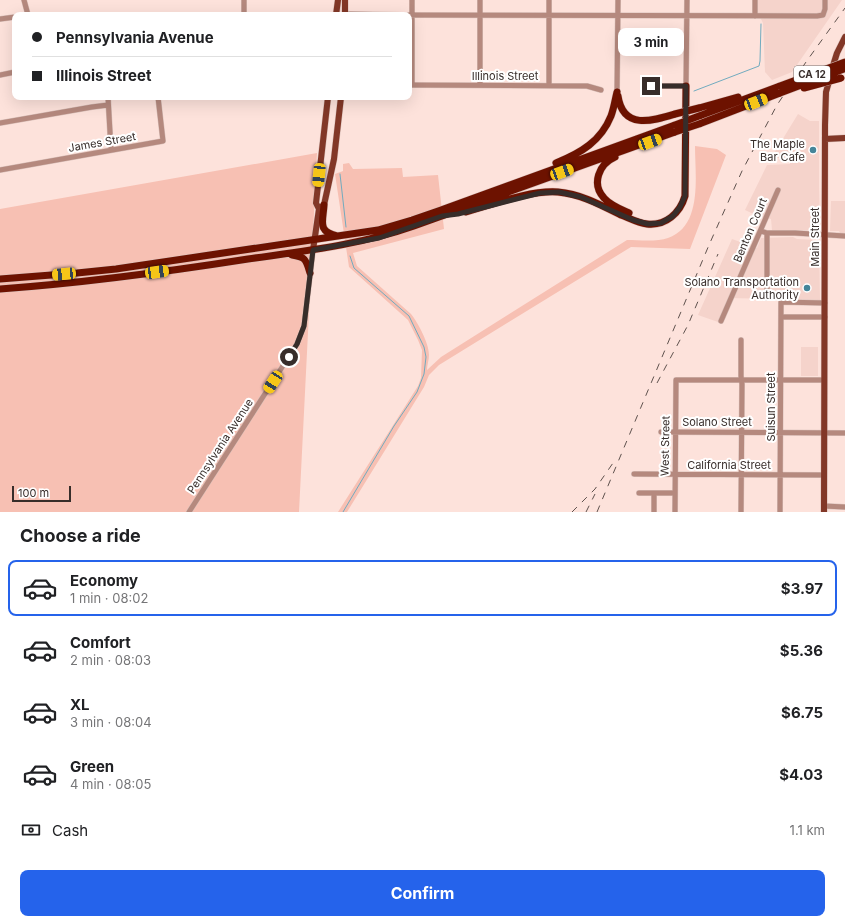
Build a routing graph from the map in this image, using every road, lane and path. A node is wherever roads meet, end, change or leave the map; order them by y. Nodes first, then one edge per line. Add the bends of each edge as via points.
1 (24, 0) edge
2 (244, 0) edge
3 (338, 0) edge
4 (345, 0) edge
5 (412, 0) edge
6 (480, 0) edge
7 (549, 0) edge
8 (618, 0) edge
9 (687, 0) edge
10 (755, 0) edge
11 (825, 0) edge
12 (26, 12) edge
13 (244, 12) edge
14 (336, 12) edge
15 (345, 12) edge
16 (410, 12) edge
17 (412, 15) edge
18 (480, 16) junction
19 (549, 16) junction
20 (618, 16) junction
21 (687, 16) junction
22 (755, 16) junction
23 (12, 17) edge
24 (0, 19) edge
25 (845, 37) edge
26 (845, 67) edge
27 (12, 73) edge
28 (0, 75) edge
29 (843, 78) edge
30 (412, 85) edge
31 (480, 85) junction
32 (549, 86) junction
33 (686, 86) junction
34 (643, 88) dead end
35 (601, 90) dead end
36 (780, 90) junction
37 (617, 92) junction
38 (108, 100) edge
39 (158, 100) edge
40 (328, 100) edge
41 (341, 100) edge
42 (108, 105) junction
43 (699, 112) junction
44 (0, 123) edge
45 (825, 138) junction
46 (845, 138) edge
47 (634, 148) junction
48 (111, 150) junction
49 (0, 170) edge
50 (778, 190) dead end
51 (489, 192) junction
52 (321, 207) junction
53 (676, 212) junction
54 (442, 216) junction
55 (760, 231) junction
56 (767, 233) junction
57 (825, 234) junction
58 (845, 236) edge
59 (339, 237) junction
60 (314, 240) junction
61 (313, 250) junction
62 (286, 254) junction
63 (310, 273) junction
64 (0, 279) edge
65 (0, 289) edge
66 (766, 298) dead end
67 (825, 303) junction
68 (781, 317) junction
69 (825, 317) junction
70 (721, 321) dead end
71 (741, 340) dead end
72 (741, 380) junction
73 (781, 380) junction
74 (824, 380) junction
75 (661, 432) dead end
76 (675, 432) junction
77 (780, 432) junction
78 (742, 433) junction
79 (824, 433) junction
80 (845, 433) edge
81 (634, 474) dead end
82 (675, 474) junction
83 (742, 475) junction
84 (780, 475) junction
85 (824, 475) junction
86 (639, 493) dead end
87 (654, 493) junction
88 (675, 493) junction
89 (845, 506) edge
90 (824, 509) edge
91 (189, 512) edge
92 (654, 512) edge
93 (675, 512) edge
94 (741, 512) edge
95 (780, 512) edge

1 - 12 street
2 - 13 street
3 - 14 main road
4 - 15 main road
5 - 16 street
6 - 18 street
7 - 19 street
8 - 20 street
9 - 21 street
10 - 22 street
11 - 22 street via 823,15
17 - 18 street
18 - 19 street
18 - 31 street
19 - 20 street
19 - 32 street
20 - 21 street
20 - 37 street
21 - 22 street
21 - 33 street
23 - 24 street
25 - 45 main road, Main Street via 827,86
26 - 36 highway, CA 12, bridge
27 - 28 street
29 - 36 highway, bridge via 795,91
30 - 31 street, Illinois Street
31 - 32 street, Illinois Street
32 - 35 street, Illinois Street via 587,86
33 - 34 street
33 - 53 highway via 686,188 684,201
36 - 43 highway, CA 12 via 759,93
36 - 47 highway, CA 12, bridge via 756,102
37 - 43 highway, bridge via 624,112 634,120 647,121 675,114
37 - 51 highway via 607,125 597,139 584,150
38 - 42 street
39 - 48 street, James Street via 163,141
40 - 52 main road, Pennsylvania Avenue via 316,203
41 - 52 main road, Pennsylvania Avenue via 334,159
42 - 44 street
42 - 48 street
43 - 51 highway, bridge via 675,124
45 - 46 main road
45 - 57 main road, Main Street
47 - 53 highway via 604,164 598,178 598,186 604,199 643,219 654,221
47 - 54 highway, CA 12 via 622,150
48 - 49 street, James Street
50 - 55 street, Benton Court
51 - 59 highway via 391,227
52 - 59 highway via 324,230
52 - 60 main road, Pennsylvania Avenue
53 - 54 highway via 661,223 648,224 581,197 549,192
54 - 61 highway, CA 12 via 379,238
55 - 56 street
55 - 70 street, Benton Court
56 - 57 street
56 - 66 street
57 - 58 street
57 - 67 main road, Main Street
59 - 60 highway
60 - 61 main road, Pennsylvania Avenue
60 - 64 highway via 116,269
61 - 62 highway, CA 12
61 - 63 street, Pennsylvania Avenue
62 - 63 highway via 302,257
62 - 65 highway, CA 12 via 80,283
63 - 91 street, Pennsylvania Avenue via 304,326 297,344
67 - 68 street, Suisun Street via 782,302
67 - 69 main road, Main Street
68 - 69 street
68 - 73 street, Suisun Street
69 - 74 main road, Main Street
71 - 72 street
72 - 73 street
72 - 76 street, West Street via 676,380
72 - 78 street
73 - 74 street
73 - 77 street, Suisun Street
74 - 79 main road, Main Street
75 - 76 street, Solano Street
76 - 78 street, Solano Street
76 - 82 street, West Street
77 - 78 street, Solano Street
77 - 79 street, Solano Street
77 - 84 street, Suisun Street
78 - 83 street
79 - 80 street, Solano Street
79 - 85 main road, Main Street
81 - 82 street, California Street
82 - 83 street, California Street
82 - 88 street, West Street
83 - 84 street, California Street
83 - 94 street
84 - 85 street, California Street
84 - 95 street, Suisun Street
85 - 90 main road, Main Street
86 - 87 street
87 - 88 street
87 - 92 street
88 - 93 street, West Street
89 - 90 street

